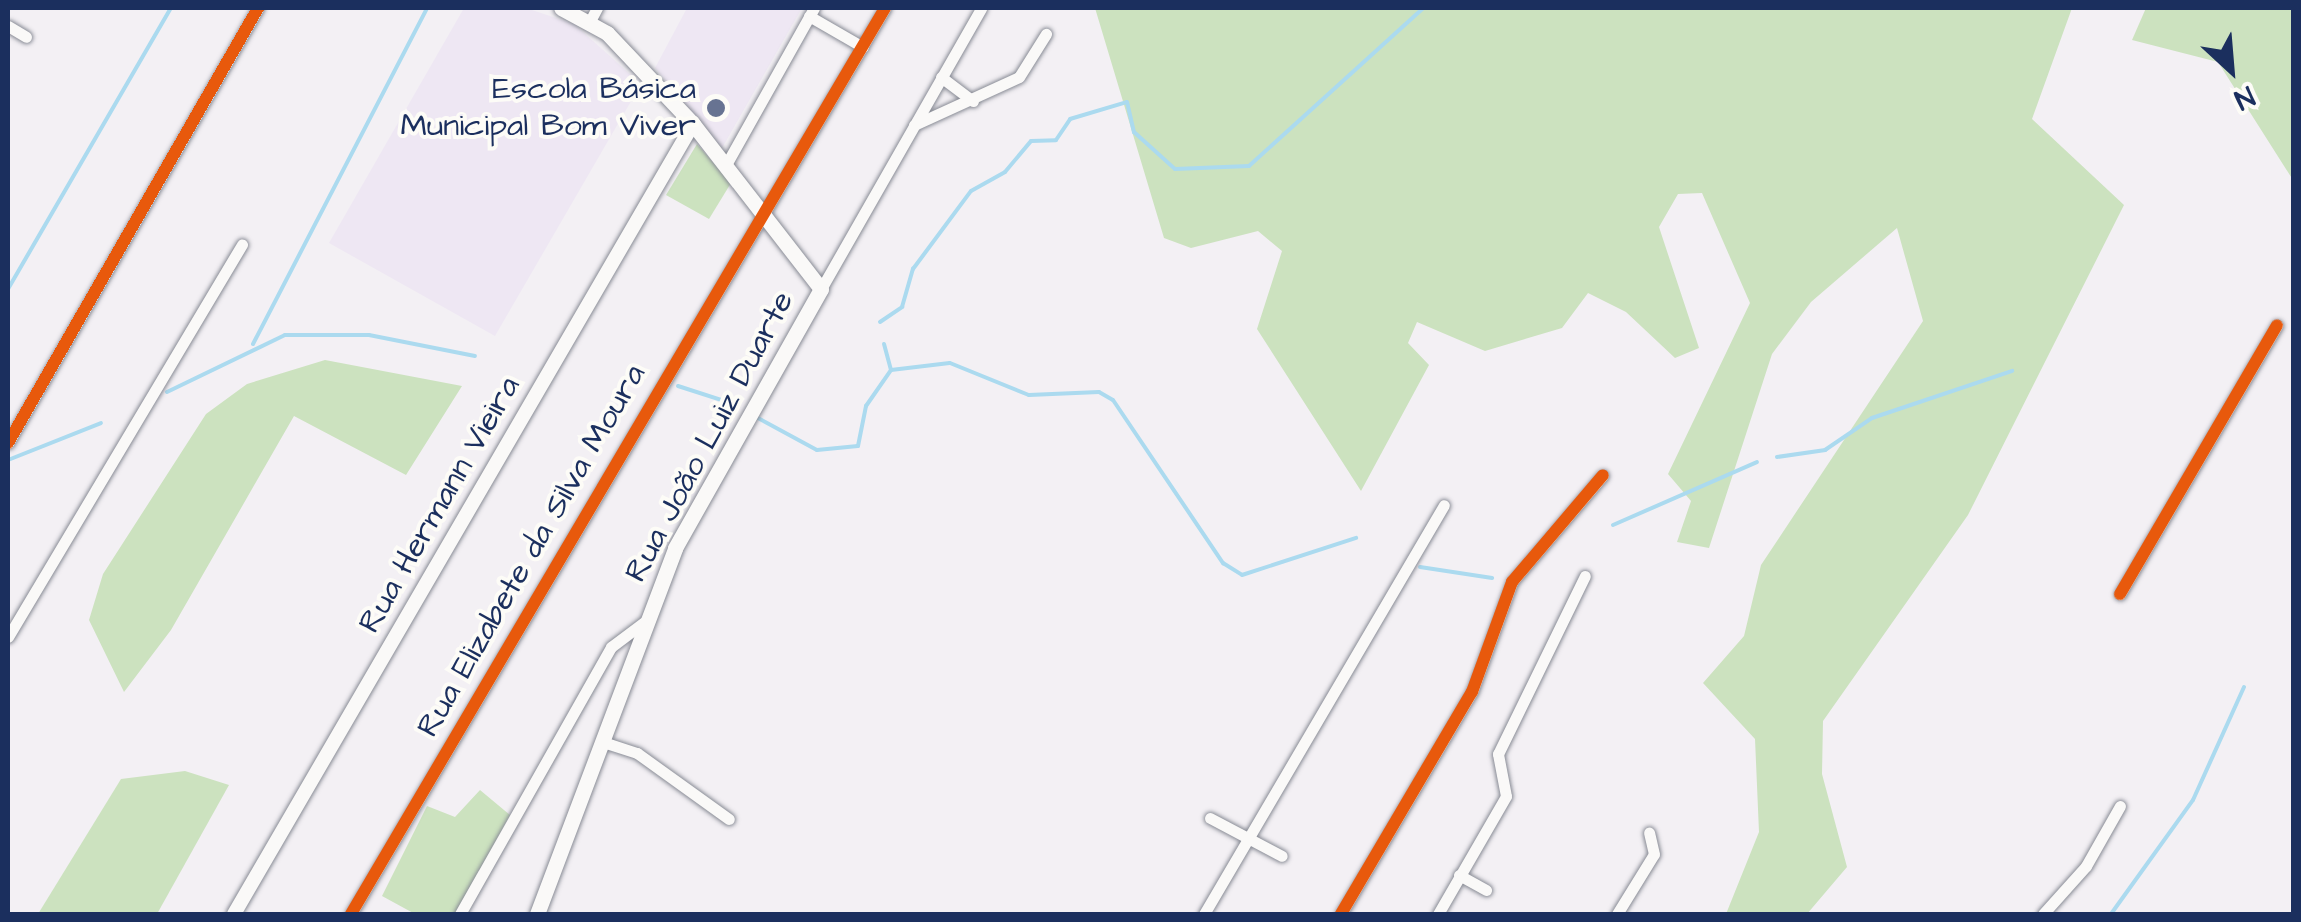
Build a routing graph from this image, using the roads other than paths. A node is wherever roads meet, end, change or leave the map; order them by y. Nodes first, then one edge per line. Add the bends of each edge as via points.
1 (258, 8) edge
2 (561, 8) edge
3 (885, 8) edge
4 (981, 8) edge
5 (812, 12) edge
6 (593, 14) edge
7 (8, 26) edge
8 (1046, 34) dead end
9 (26, 37) dead end
10 (863, 47) junction
11 (941, 77) junction
12 (974, 100) junction
13 (694, 124) junction
14 (914, 125) junction
15 (727, 163) junction
16 (766, 220) junction
17 (242, 244) dead end
18 (821, 289) junction
19 (2277, 325) dead end
20 (8, 443) edge
21 (1603, 475) dead end
22 (1444, 505) dead end
23 (1585, 576) dead end
24 (2120, 594) dead end
25 (644, 622) junction
26 (8, 638) edge
27 (603, 742) junction
28 (2120, 806) dead end
29 (1210, 818) dead end
30 (728, 819) dead end
31 (1649, 833) dead end
32 (1247, 836) junction
33 (1282, 856) dead end
34 (1459, 876) junction
35 (1486, 890) dead end
36 (234, 914) edge
37 (351, 914) edge
38 (460, 914) edge
39 (537, 914) edge
40 (1204, 914) edge
41 (1341, 914) edge
42 (1438, 914) edge
43 (1616, 914) edge
44 (2043, 914) edge

1 - 20 street
2 - 6 main road
3 - 10 street, Rua Elizabete da Silva Moura
4 - 11 street, Rua João Luiz Duarte
5 - 10 street
5 - 15 street
6 - 13 main road
7 - 9 street
8 - 12 street via 1019,77
10 - 16 street, Rua Elizabete da Silva Moura
11 - 12 street
11 - 14 street, Rua João Luiz Duarte
12 - 14 street
13 - 15 main road
13 - 36 street, Rua Hermann Vieira
14 - 18 street, Rua João Luiz Duarte
15 - 16 main road
16 - 18 main road
16 - 37 street, Rua Elizabete da Silva Moura
17 - 26 street
18 - 25 main road, Rua João Luiz Duarte via 684,528
19 - 24 street
21 - 41 street via 1512,582 1472,692
22 - 32 street
23 - 34 street via 1498,754 1506,796
25 - 27 main road, Rua João Luiz Duarte
25 - 38 street via 611,647
27 - 30 street via 637,753
27 - 39 main road, Rua João Luiz Duarte
28 - 44 street via 2086,866
29 - 32 street
31 - 43 street via 1654,854
32 - 33 street
32 - 40 street
34 - 35 street
34 - 42 street

